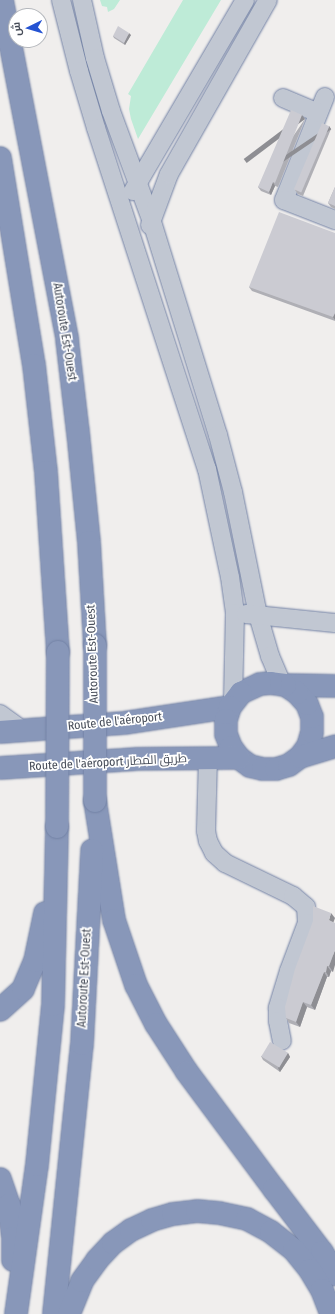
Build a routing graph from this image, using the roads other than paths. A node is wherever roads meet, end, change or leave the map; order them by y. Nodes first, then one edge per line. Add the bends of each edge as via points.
1 (2, 0) edge
2 (61, 0) edge
3 (82, 0) edge
4 (245, 0) edge
5 (268, 0) edge
6 (95, 58) junction
7 (79, 71) junction
8 (283, 98) dead end
9 (0, 158) edge
10 (138, 184) junction
11 (121, 206) junction
12 (335, 220) edge
13 (152, 222) junction
14 (133, 243) junction
15 (236, 613) junction
16 (258, 614) junction
17 (335, 623) edge
18 (283, 685) junction
19 (335, 686) edge
20 (232, 704) junction
21 (0, 714) edge
22 (22, 730) junction
23 (0, 732) edge
24 (335, 746) edge
25 (300, 757) junction
26 (208, 758) junction
27 (239, 758) junction
28 (0, 768) edge
29 (95, 801) junction
30 (57, 827) junction
31 (0, 1010) edge
32 (282, 1041) dead end
33 (0, 1179) edge
34 (335, 1274) edge
35 (11, 1314) edge
36 (16, 1314) edge
37 (54, 1314) edge
38 (69, 1314) edge
39 (331, 1314) edge

1 - 29 highway, Autoroute Est-Ouest, bridge via 67,339 78,432 95,645
2 - 7 street
3 - 6 street
4 - 10 street
5 - 13 street via 169,174
6 - 7 street
6 - 10 street
7 - 11 street
8 - 12 street via 322,105 284,200
9 - 30 highway, bridge via 34,365 48,495 58,652
10 - 11 street
10 - 13 street
11 - 14 street
13 - 14 street via 145,233
13 - 16 street via 226,462
14 - 15 street via 207,469
15 - 16 street
15 - 20 street
16 - 17 street
16 - 18 street via 270,656
18 - 19 highway
18 - 20 highway via 260,684 245,690
18 - 25 highway via 297,693 307,704 312,717 312,732 308,746
20 - 22 highway, Route de l'aéroport via 124,723
20 - 27 highway via 226,720 226,734
21 - 22 street
22 - 23 highway, Route de l'aéroport
24 - 25 highway
25 - 27 highway via 289,765 276,769 250,766
26 - 27 highway, Route de l'aéroport طريق المطار
26 - 28 highway, Route de l'aéroport طريق المطار via 136,759
26 - 32 street via 206,831 214,853 225,863 292,896 306,907 307,923 278,1008
29 - 34 highway via 114,920 136,985 149,1011 187,1072 322,1252
29 - 37 highway, Autoroute Est-Ouest via 82,1044
30 - 31 highway via 47,905 35,961 23,989
30 - 36 highway via 53,1005 37,1165
33 - 35 highway via 9,1205 13,1238
38 - 39 highway via 82,1281 113,1243 131,1230 152,1220 197,1211 219,1212 247,1219 283,1241 310,1270 322,1290

